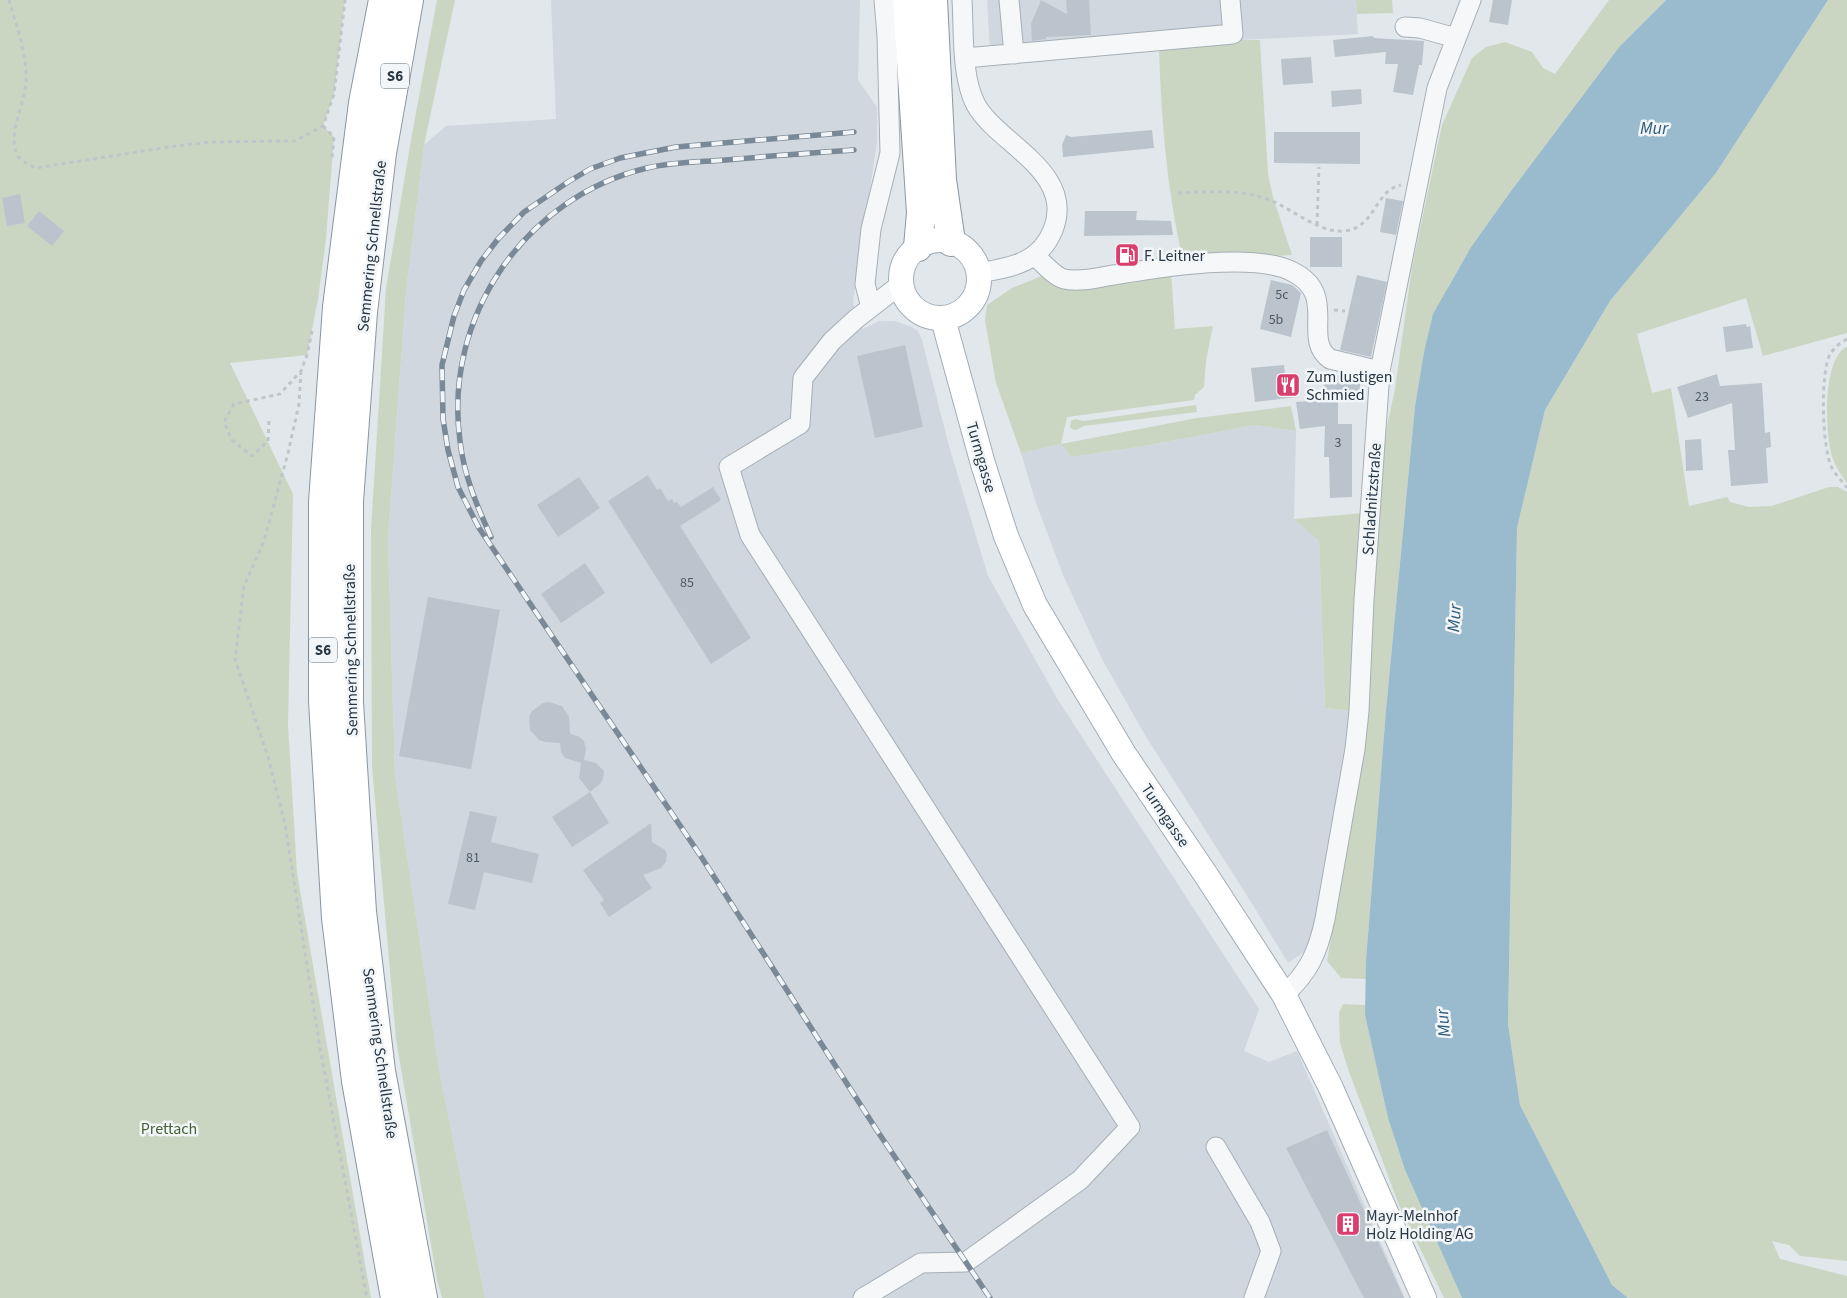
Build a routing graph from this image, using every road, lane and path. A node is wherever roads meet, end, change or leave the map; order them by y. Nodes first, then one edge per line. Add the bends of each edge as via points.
1 (9, 0) edge
2 (345, 0) edge
3 (383, 0) edge
4 (409, 0) edge
5 (884, 0) edge
6 (907, 0) edge
7 (933, 0) edge
8 (962, 0) edge
9 (1010, 0) edge
10 (1230, 0) edge
11 (1471, 0) edge
12 (1405, 27) dead end
13 (1456, 38) junction
14 (1014, 54) junction
15 (965, 58) junction
16 (323, 126) junction
17 (332, 165) dead end
18 (1319, 167) dead end
19 (1418, 186) junction
20 (1178, 193) dead end
21 (1317, 224) junction
22 (951, 242) junction
23 (918, 247) junction
24 (1034, 255) junction
25 (979, 274) junction
26 (901, 284) junction
27 (871, 307) junction
28 (943, 319) junction
29 (313, 327) dead end
30 (1847, 339) edge
31 (301, 371) junction
32 (1380, 371) junction
33 (269, 421) dead end
34 (1847, 488) edge
35 (1284, 995) junction
36 (1216, 1147) dead end
37 (367, 1298) edge
38 (396, 1298) edge
39 (423, 1298) edge
40 (863, 1298) edge
41 (1254, 1298) edge
42 (1424, 1298) edge

1 - 16 path via 23,51 26,83 14,135 16,152 23,162 36,168 211,142 295,141
2 - 16 path via 334,94
3 - 38 highway, Semmering Schnellstraße / S6 via 363,103 337,307 323,502 323,701 336,918 356,1081
4 - 39 highway, Semmering Schnellstraße / S6 via 382,152 363,312 349,501 349,702 362,912 378,1043
5 - 27 street via 890,153 871,229 865,284
6 - 23 highway via 921,214
7 - 22 highway via 942,180
8 - 15 street
9 - 14 street
10 - 14 street via 1233,34
11 - 13 street, Schladnitzstraße
12 - 13 street
13 - 19 street, Schladnitzstraße via 1437,88
14 - 15 street
15 - 24 street via 967,79 976,105 1034,162 1053,192 1056,205 1054,226 1043,247
16 - 17 path via 334,137
18 - 21 path
19 - 21 path via 1399,185 1388,191 1369,218 1356,228 1327,230
19 - 32 street, Schladnitzstraße
20 - 21 path via 1260,196
22 - 23 main road via 934,240
22 - 25 main road via 964,248
23 - 26 main road via 902,269
24 - 25 street via 1013,267
24 - 32 street via 1060,278 1070,280 1215,262 1263,264 1288,269 1310,286 1317,299 1318,340 1325,356 1330,360
25 - 28 main road via 978,290 970,305
26 - 27 street
26 - 28 main road via 906,299 916,310 928,317
27 - 40 street via 832,341 803,378 800,424 729,467 750,535 1130,1127 1080,1180 966,1262 921,1263
28 - 35 main road, Turmgasse via 1006,536 1035,605 1124,754
29 - 31 path
30 - 34 path via 1830,355 1823,416 1831,467
31 - 33 path via 280,394 234,404 224,422 232,440 252,456 268,441
31 - 37 path via 299,404 288,453 264,541 244,586 235,659 268,757 284,824 320,1048
32 - 35 street, Schladnitzstraße via 1355,750 1320,942 1301,979
35 - 42 main road, Turmgasse via 1331,1088
36 - 41 street via 1260,1222 1271,1251

